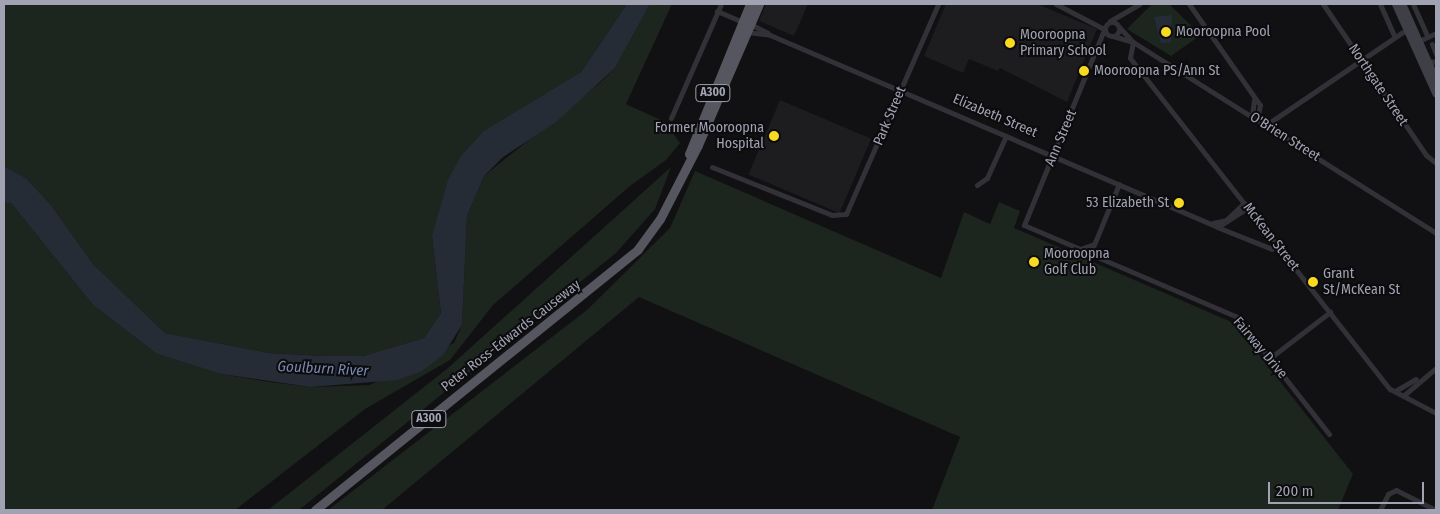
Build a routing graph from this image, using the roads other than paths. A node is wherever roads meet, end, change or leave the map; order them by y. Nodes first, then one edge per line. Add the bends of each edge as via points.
1 (721, 4) edge
2 (750, 4) edge
3 (759, 4) edge
4 (938, 4) edge
5 (1056, 4) edge
6 (1140, 4) edge
7 (1189, 4) edge
8 (1323, 4) edge
9 (1380, 4) edge
10 (1396, 4) edge
11 (1402, 4) edge
12 (1414, 4) edge
13 (717, 11) junction
14 (1129, 11) junction
15 (1088, 17) junction
16 (1110, 21) junction
17 (746, 23) junction
18 (1119, 27) junction
19 (1409, 27) junction
20 (1104, 30) junction
21 (1436, 33) edge
22 (746, 34) junction
23 (770, 35) junction
24 (1113, 36) junction
25 (1395, 37) junction
26 (1428, 37) junction
27 (1133, 42) junction
28 (1416, 42) junction
29 (1432, 44) dead end
30 (1098, 51) junction
31 (1436, 54) edge
32 (1361, 60) junction
33 (1430, 63) edge
34 (1436, 80) edge
35 (900, 91) junction
36 (1436, 93) edge
37 (1254, 99) junction
38 (1252, 116) junction
39 (671, 118) dead end
40 (1257, 120) junction
41 (1266, 125) junction
42 (1006, 136) junction
43 (1054, 156) junction
44 (1436, 163) edge
45 (687, 164) junction
46 (712, 167) dead end
47 (1119, 184) junction
48 (976, 185) dead end
49 (1246, 205) junction
50 (1210, 223) junction
51 (1436, 233) edge
52 (1093, 246) junction
53 (1272, 249) dead end
54 (1330, 312) junction
55 (1270, 358) junction
56 (1436, 368) edge
57 (1423, 376) junction
58 (1394, 391) junction
59 (1403, 396) junction
60 (1436, 414) edge
61 (1329, 434) dead end
62 (315, 510) edge
63 (1380, 510) edge
64 (1436, 510) edge

1 - 13 street
2 - 17 highway, A300
3 - 17 highway, A300
4 - 35 street, Park Street
5 - 15 street
6 - 14 street
7 - 37 street
8 - 32 street, Northgate Street
9 - 25 street
10 - 19 main road
11 - 19 main road
12 - 26 street
13 - 17 street, Elizabeth Street
13 - 39 street
14 - 16 street
14 - 18 street
15 - 16 street
15 - 20 street
16 - 18 street, O'Brien Street
16 - 20 street, Ann Street
17 - 22 highway, A300
17 - 23 street, Elizabeth Street
17 - 45 highway, A300
18 - 24 street, Ann Street
18 - 27 street, O'Brien Street
19 - 25 street
19 - 28 main road
20 - 24 street
20 - 30 street, Ann Street
21 - 26 street
22 - 23 street, Elizabeth Street via 752,30
22 - 45 highway, A300
23 - 35 street, Elizabeth Street
24 - 27 street, O'Brien Street
24 - 30 street, Ann Street
25 - 32 street
26 - 28 street
27 - 38 street, O'Brien Street
27 - 49 street, McKean Street via 1130,58
28 - 33 main road
29 - 31 street
30 - 43 street, Ann Street
32 - 41 street
32 - 44 street, Northgate Street via 1426,155
33 - 34 main road
33 - 36 main road
35 - 42 street, Elizabeth Street
35 - 46 street, Park Street via 849,212 834,215
37 - 38 street
37 - 40 street via 1261,108
38 - 40 street, O'Brien Street
40 - 41 street, O'Brien Street
41 - 51 street, O'Brien Street
42 - 43 street, Elizabeth Street
42 - 48 street via 987,178
43 - 47 street, Elizabeth Street
43 - 52 street, Ann Street via 1024,224 1080,249
45 - 62 highway, Peter Ross-Edwards Causeway / A300 via 668,204 638,249 604,280
47 - 50 street, Elizabeth Street
47 - 52 street
49 - 50 street via 1223,226
49 - 54 street, McKean Street
50 - 53 street, Elizabeth Street
52 - 55 street, Fairway Drive via 1096,256 1235,316
54 - 55 street
54 - 58 street, McKean Street
55 - 61 street, Fairway Drive
56 - 57 street
57 - 58 street
57 - 59 street
58 - 59 street, McKean Street
59 - 60 street, McKean Street
63 - 64 street via 1388,494 1396,490

